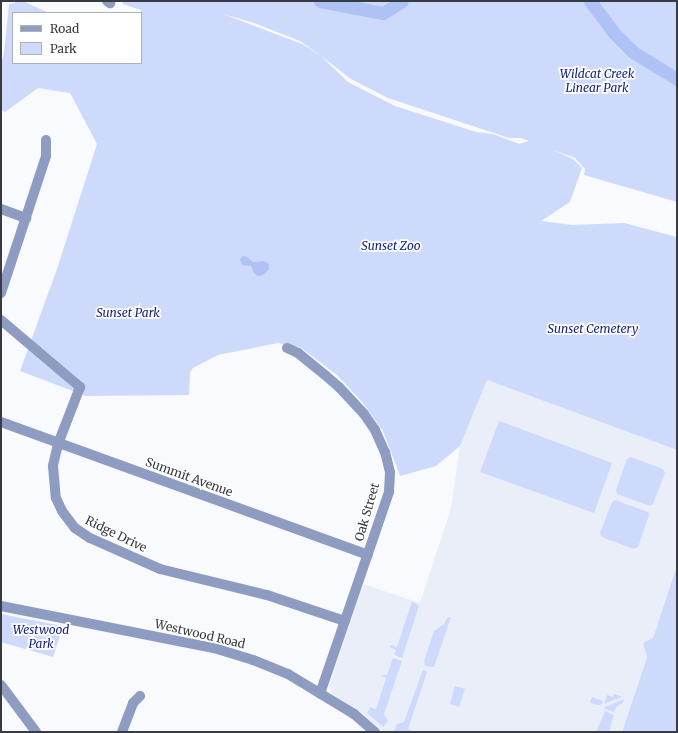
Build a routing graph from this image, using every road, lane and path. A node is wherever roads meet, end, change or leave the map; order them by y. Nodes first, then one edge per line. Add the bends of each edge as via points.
1 (46, 140) dead end
2 (1, 209) edge
3 (26, 218) junction
4 (1, 293) edge
5 (1, 320) edge
6 (287, 348) dead end
7 (1, 422) edge
8 (58, 444) junction
9 (368, 555) junction
10 (1, 606) edge
11 (345, 621) junction
12 (1, 685) edge
13 (320, 693) junction
14 (140, 696) dead end
15 (36, 732) edge
16 (122, 732) edge
17 (375, 732) edge

1 - 3 street via 46,156
2 - 3 street
3 - 4 street
5 - 8 street, Ridge Drive via 80,387
6 - 9 street, Oak Street via 309,361 348,396 375,430 387,456 390,472 389,492
7 - 8 street, Summit Avenue
8 - 9 street, Summit Avenue
8 - 11 street, Ridge Drive via 54,466 56,498 75,528 90,538 160,569 266,595
9 - 11 street, Oak Street
10 - 13 street, Westwood Road via 214,648 288,674
11 - 13 street, Oak Street
12 - 15 street
13 - 17 street, Westwood Road via 354,714
14 - 16 street via 133,702

